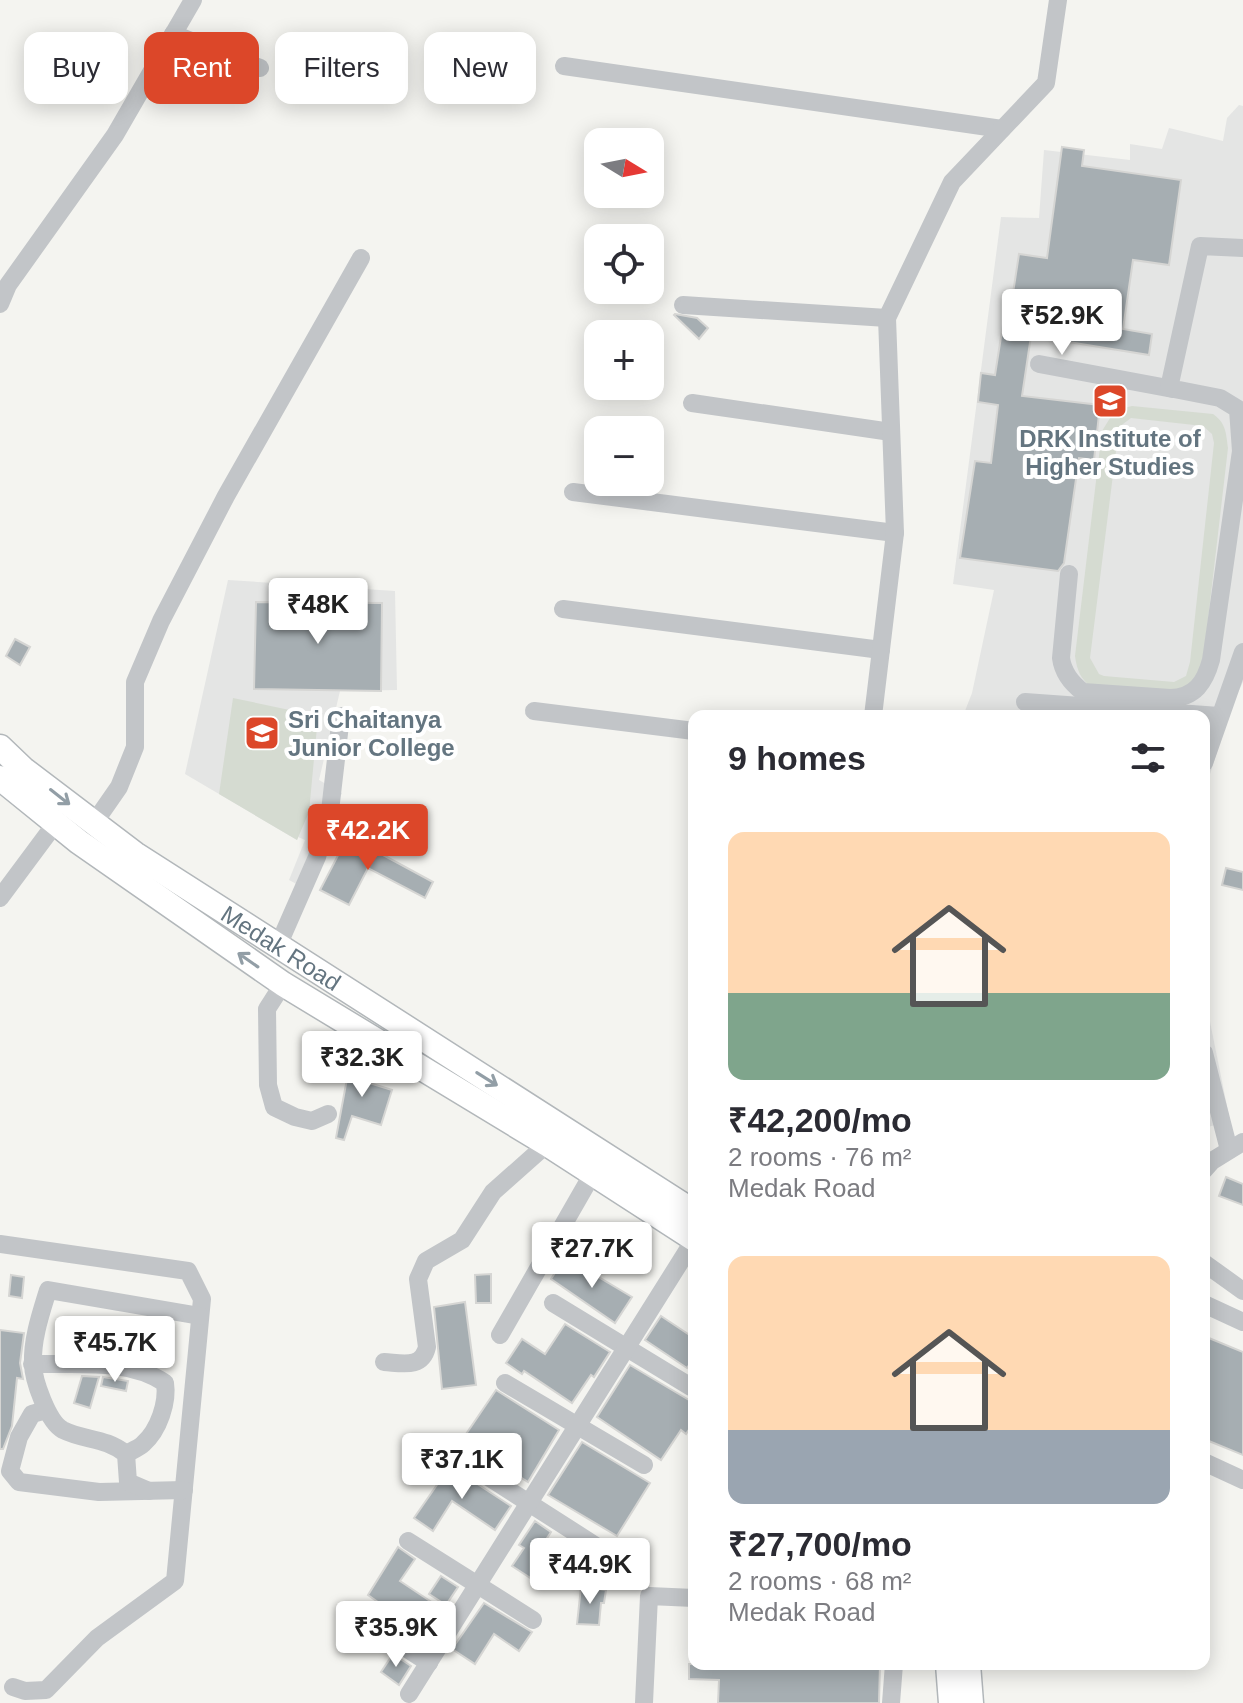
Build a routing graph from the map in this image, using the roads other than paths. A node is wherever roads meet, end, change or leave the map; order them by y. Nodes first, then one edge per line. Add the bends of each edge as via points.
1 (193, 0) edge
2 (1058, 0) edge
3 (174, 32) edge
4 (564, 66) dead end
5 (144, 84) edge
6 (1002, 129) junction
7 (1243, 248) edge
8 (361, 258) dead end
9 (0, 304) edge
10 (683, 305) dead end
11 (887, 318) junction
12 (1039, 364) dead end
13 (1173, 389) junction
14 (1220, 398) junction
15 (1243, 402) edge
16 (692, 403) dead end
17 (891, 432) junction
18 (573, 492) dead end
19 (895, 533) junction
20 (1069, 574) dead end
21 (563, 609) dead end
22 (881, 650) junction
23 (1243, 652) edge
24 (1025, 702) dead end
25 (874, 710) edge
26 (1136, 710) edge
27 (534, 711) dead end
28 (1210, 715) edge
29 (341, 716) dead end
30 (1219, 716) junction
31 (688, 730) edge
32 (1210, 744) edge
33 (0, 747) edge
34 (0, 778) edge
35 (94, 823) junction
36 (55, 824) junction
37 (0, 898) edge
38 (278, 946) junction
39 (283, 984) junction
40 (1210, 1070) edge
41 (328, 1114) dead end
42 (547, 1144) junction
43 (1236, 1146) edge
44 (1210, 1163) edge
45 (593, 1173) junction
46 (688, 1208) edge
47 (688, 1236) edge
48 (0, 1244) edge
49 (688, 1250) edge
50 (1210, 1267) edge
51 (1243, 1291) edge
52 (553, 1303) dead end
53 (1210, 1307) edge
54 (200, 1316) junction
55 (1243, 1322) edge
56 (500, 1335) dead end
57 (626, 1348) junction
58 (384, 1362) dead end
59 (32, 1364) junction
60 (505, 1383) dead end
61 (688, 1385) edge
62 (46, 1410) junction
63 (578, 1426) junction
64 (126, 1454) junction
65 (465, 1462) dead end
66 (644, 1465) dead end
67 (1210, 1465) edge
68 (1243, 1480) edge
69 (184, 1490) junction
70 (149, 1491) junction
71 (529, 1503) junction
72 (408, 1541) dead end
73 (596, 1546) dead end
74 (477, 1584) junction
75 (688, 1598) edge
76 (354, 1615) dead end
77 (533, 1620) dead end
78 (429, 1663) junction
79 (894, 1670) edge
80 (948, 1670) edge
81 (968, 1670) edge
82 (13, 1687) dead end
83 (409, 1694) dead end
84 (644, 1703) edge
85 (891, 1703) edge
86 (951, 1703) edge
87 (971, 1703) edge

1 - 3 street
2 - 6 street via 1046,83
4 - 6 street
5 - 9 street
6 - 11 street via 952,182
7 - 13 street via 1200,246 1169,388
8 - 35 street via 161,621 135,682 135,747 119,787
10 - 11 street
11 - 17 street
12 - 13 street
13 - 14 street
14 - 15 street
14 - 20 street via 1238,409 1241,451 1211,660 1194,693 1182,698 1083,692 1073,684 1061,658
16 - 17 street
17 - 19 street
18 - 19 street
19 - 22 street
21 - 22 street
22 - 25 street
23 - 30 street
24 - 26 street
27 - 31 street
28 - 30 street
29 - 38 street via 330,811 317,857
30 - 32 street
33 -> 35 main road, Medak Road
34 - 36 main road, Medak Road
35 - 38 main road, Medak Road
36 - 37 street
39 -> 36 main road, Medak Road
38 -> 46 main road, Medak Road
39 - 41 street via 267,1009 268,1085 274,1107 312,1121
39 - 42 main road, Medak Road
40 - 43 street
42 - 45 main road, Medak Road
42 - 58 street via 506,1177 462,1240 421,1269 425,1356 410,1364
43 - 44 street
45 - 47 main road, Medak Road
45 - 56 street
48 - 54 street via 188,1271 202,1299
49 - 57 street
50 - 51 street
52 - 57 street
53 - 55 street
54 - 59 street via 48,1290
54 - 69 street
57 - 61 street
57 - 63 street
59 - 62 street
59 - 64 street via 111,1366 152,1374 165,1383 162,1414 143,1444
60 - 63 street
62 - 64 street via 60,1429 113,1444
62 - 70 street via 32,1414 19,1437 10,1471 19,1482 99,1492
63 - 66 street
63 - 71 street
64 - 70 street via 128,1482
65 - 71 street
67 - 68 street
69 - 70 street
69 - 82 street via 175,1581 97,1638 46,1690
71 - 73 street
71 - 74 street
72 - 74 street
74 - 77 street
74 - 78 street
75 - 84 street via 649,1596
76 - 78 street
78 - 83 street
79 - 85 street
80 - 86 main road
81 - 87 main road

